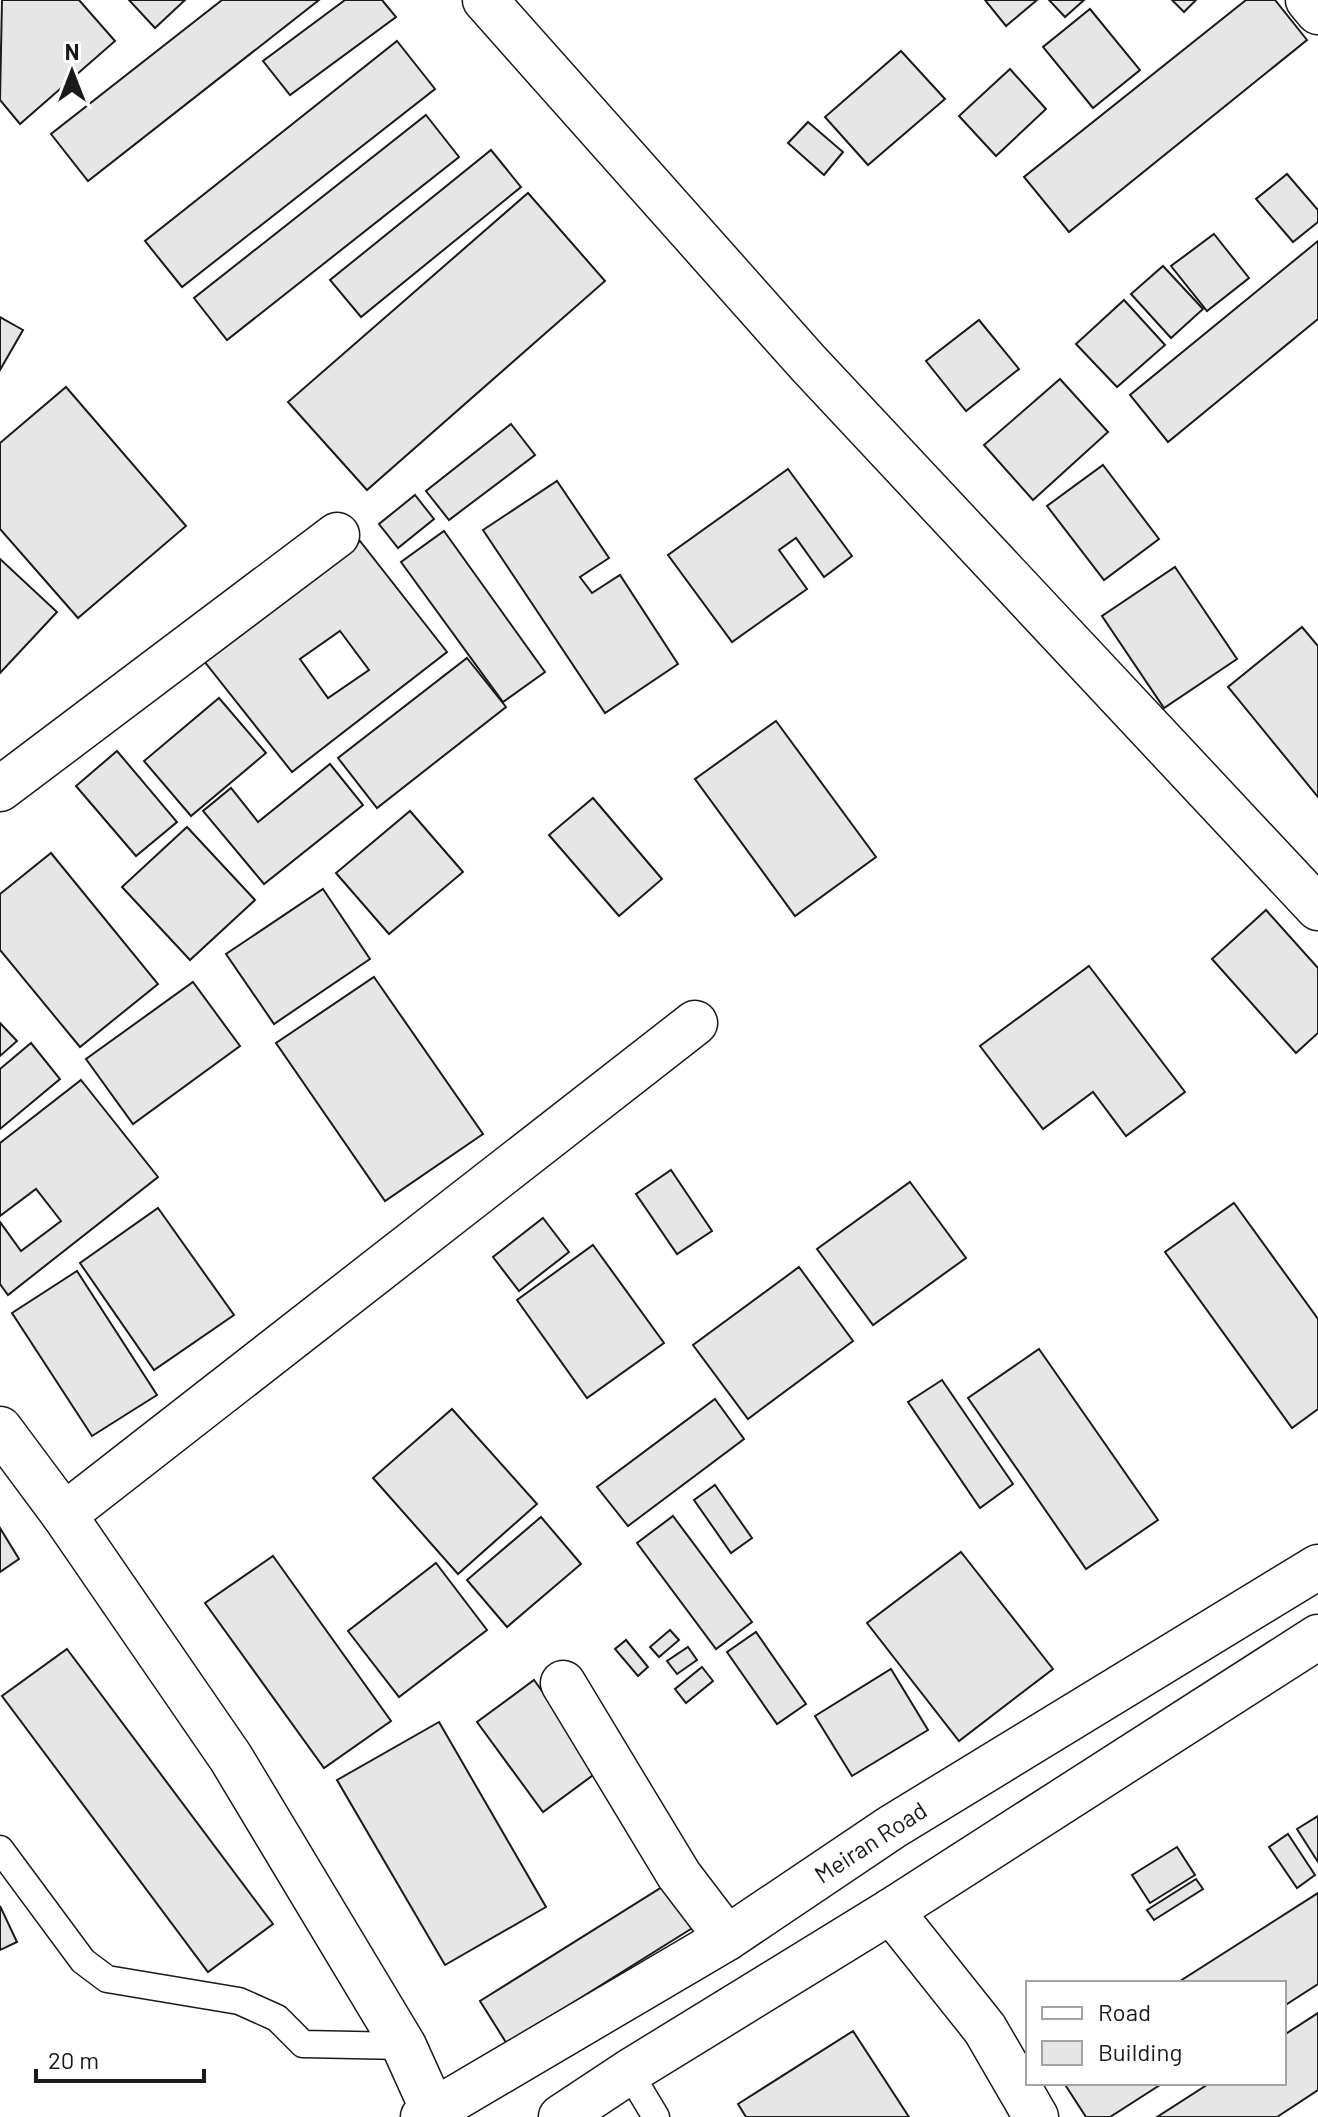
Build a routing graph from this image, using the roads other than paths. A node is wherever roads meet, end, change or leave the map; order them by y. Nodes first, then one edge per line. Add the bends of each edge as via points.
1 (485, 0) edge
2 (1308, 0) edge
3 (1318, 12) edge
4 (337, 535) dead end
5 (0, 789) edge
6 (1318, 908) edge
7 (695, 1023) dead end
8 (0, 1429) edge
9 (64, 1515) junction
10 (1318, 1567) edge
11 (1318, 1637) edge
12 (563, 1683) dead end
13 (0, 1849) edge
14 (891, 1911) junction
15 (727, 1938) junction
16 (404, 2046) junction
17 (629, 2072) junction
18 (431, 2115) edge
19 (561, 2117) edge
20 (656, 2117) edge
21 (1036, 2117) edge

1 - 6 street via 808,363
2 - 3 street
4 - 5 street
7 - 9 street
8 - 9 street
9 - 16 street via 231,1758
10 - 15 street, Meiran Road via 892,1827
11 - 14 street
12 - 15 street via 679,1875
13 - 16 lane via 83,1961 107,1979 239,2001 277,2018 303,2044
14 - 17 street
14 - 21 street via 985,2029
15 - 18 street, Meiran Road
16 - 18 street
17 - 19 street
17 - 20 lane

